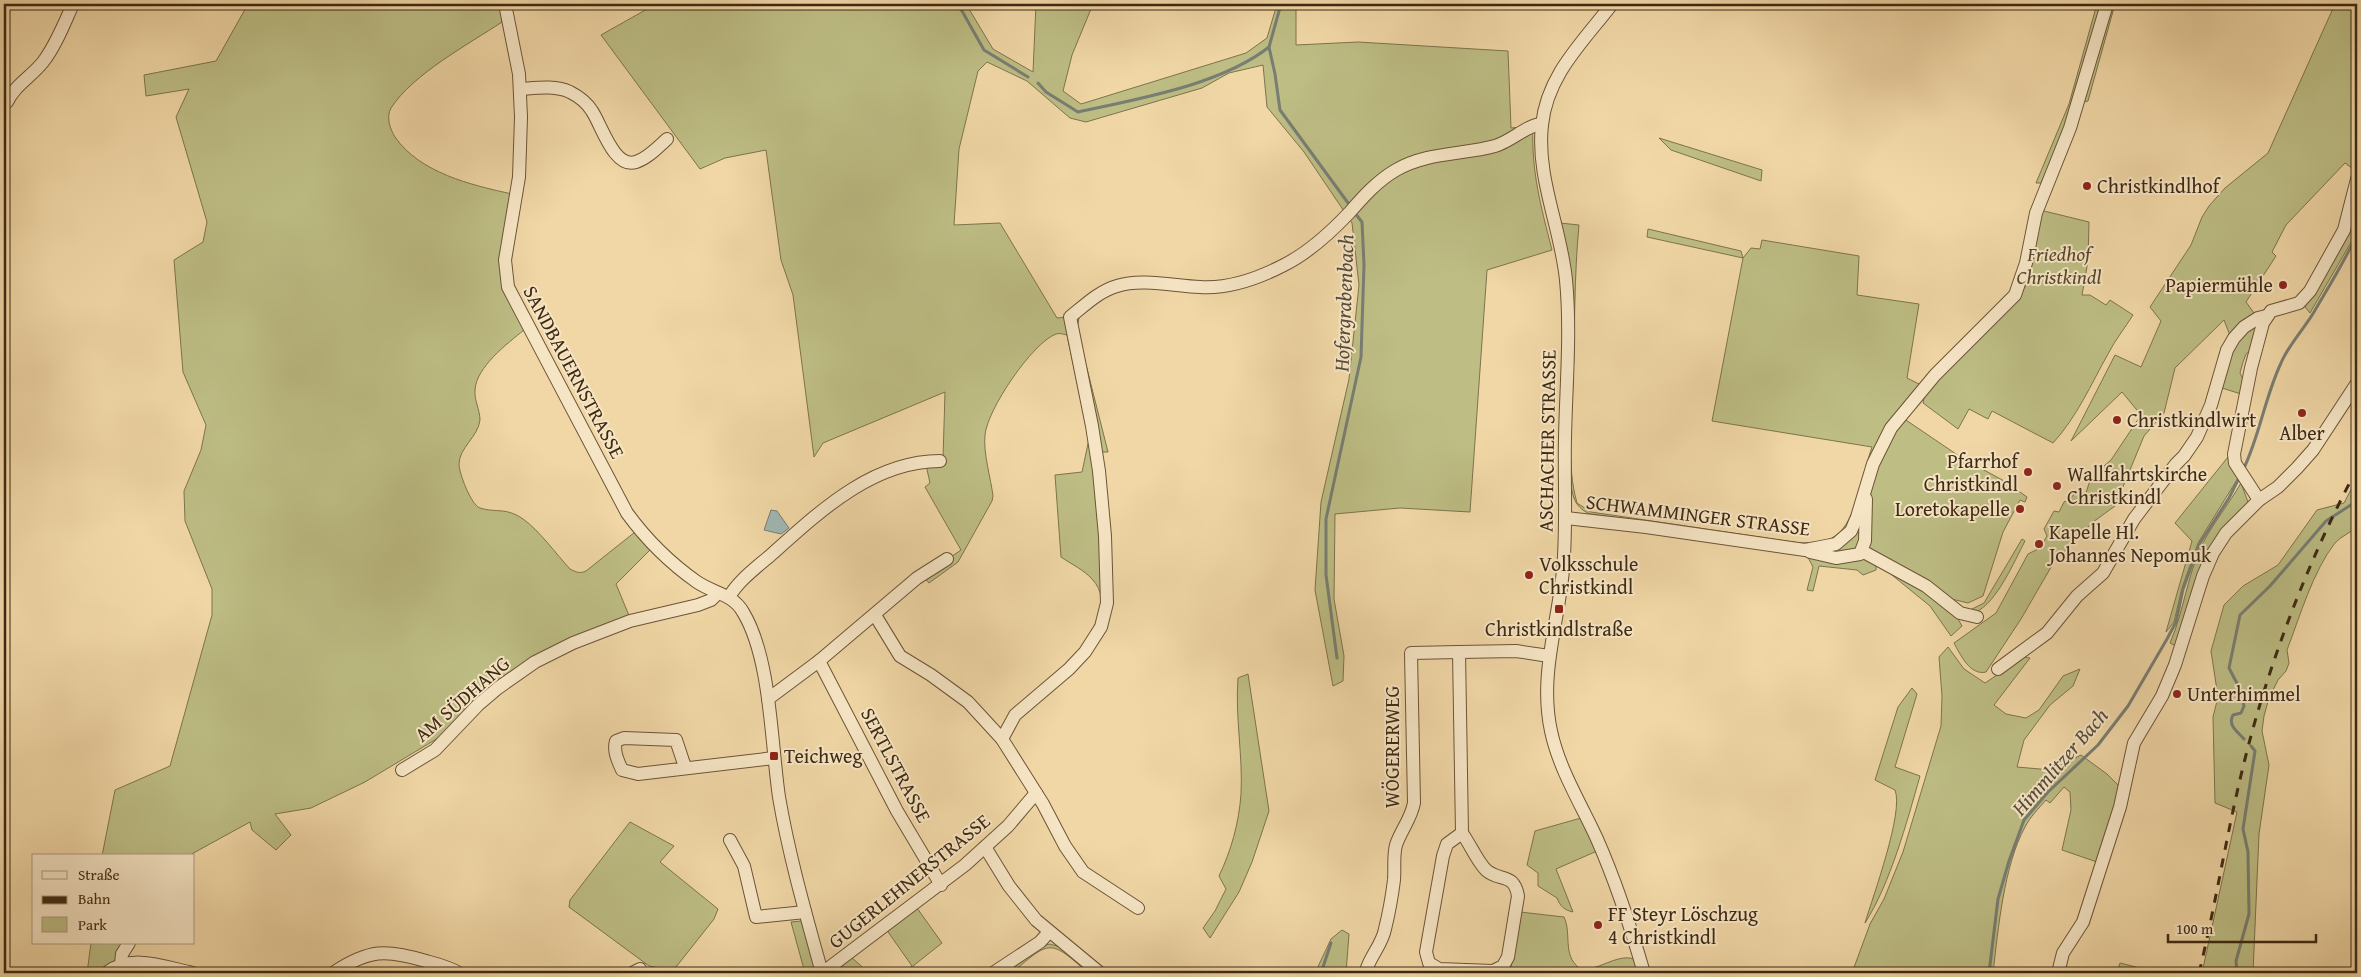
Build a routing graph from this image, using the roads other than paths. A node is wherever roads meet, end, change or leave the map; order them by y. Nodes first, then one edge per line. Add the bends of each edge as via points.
1 (73, 4) edge
2 (505, 4) edge
3 (1612, 4) edge
4 (2107, 4) edge
5 (520, 89) junction
6 (7, 102) dead end
7 (1542, 124) junction
8 (667, 139) dead end
9 (2357, 179) edge
10 (2266, 316) junction
11 (2357, 383) edge
12 (940, 461) dead end
13 (1866, 488) junction
14 (2259, 500) junction
15 (1566, 518) junction
16 (1805, 550) junction
17 (1862, 552) junction
18 (947, 558) dead end
19 (723, 595) junction
20 (875, 615) junction
21 (1977, 617) dead end
22 (1460, 652) junction
23 (1549, 656) junction
24 (819, 661) junction
25 (1998, 669) dead end
26 (768, 699) junction
27 (1002, 739) junction
28 (774, 758) junction
29 (685, 768) junction
30 (402, 770) dead end
31 (1036, 793) junction
32 (1462, 833) junction
33 (730, 840) dead end
34 (985, 847) junction
35 (940, 885) junction
36 (1138, 908) dead end
37 (805, 912) junction
38 (1049, 932) junction
39 (128, 944) edge
40 (121, 964) junction
41 (1366, 971) dead end
42 (2053, 972) edge
43 (106, 973) edge
44 (193, 973) edge
45 (333, 973) edge
46 (459, 973) edge
47 (822, 973) edge
48 (993, 973) edge
49 (1100, 973) edge
50 (1644, 973) edge

1 - 6 street via 50,52 14,90
2 - 5 street, SANDBAUERNSTRASSE
3 - 7 street, ASCHACHER STRASSE via 1560,70
4 - 13 street, SCHWAMMINGER STRASSE via 2070,128 2038,205 2026,263 2015,294 1935,375 1902,414 1880,447
5 - 8 street via 555,88 578,96 592,110 615,154 624,162 645,158
5 - 19 street, SANDBAUERNSTRASSE via 519,177 505,260 508,287 640,532 698,583
7 - 15 street, ASCHACHER STRASSE via 1543,166 1566,284
7 - 27 street via 1530,126 1514,139 1499,145 1434,156 1398,168 1373,187 1309,250 1257,277 1230,285 1202,288 1157,283 1117,286 1092,299 1070,317 1099,471 1107,603 1101,626 1085,652 1015,715
9 - 10 street via 2341,237 2310,291 2299,303
10 - 14 street via 2258,339 2234,454 2235,463
10 - 25 street via 2244,327 2234,338 2197,437 2134,519 2102,573 2077,596 2047,633
11 - 14 street via 2313,450 2278,487
12 - 19 street via 922,461 898,468 848,491
13 - 16 street, SCHWAMMINGER STRASSE via 1858,517 1846,536 1828,547
13 - 17 street via 1867,514
14 - 42 street via 2226,533 2213,553 2175,665 2162,696 2134,743 2120,807 2083,922
15 - 16 street, SCHWAMMINGER STRASSE
15 - 23 street, ASCHACHER STRASSE via 1562,586
16 - 17 street via 1836,558 1857,556
17 - 21 street via 1926,586 1960,613
18 - 20 street via 917,578
19 - 26 street, SANDBAUERNSTRASSE via 743,611 753,634
19 - 30 street, AM SÜDHANG via 698,605 630,621 535,662 498,688 435,750
20 - 24 street
20 - 27 street via 900,656 968,702
22 - 23 street, WÖGERERWEG via 1516,651
22 - 32 street
22 - 41 street, WÖGERERWEG via 1411,653 1414,803 1412,816 1395,848 1394,881 1385,931
23 - 50 street, ASCHACHER STRASSE via 1548,696 1555,744 1606,860
24 - 26 street
24 - 35 street, SERTLSTRASSE
26 - 28 street, SANDBAUERNSTRASSE
27 - 31 street
28 - 29 street
28 - 37 street, SANDBAUERNSTRASSE
29 - 29 street via 629,774 617,761 616,741 624,738 676,740
31 - 34 street, GUGERLEHNERSTRASSE via 1015,819
31 - 36 street via 1083,872
32 - 32 street via 1446,844 1426,952 1429,963 1439,969 1493,971 1503,966 1508,957 1518,896 1516,887 1511,880 1484,869
33 - 37 street via 744,866 756,917
34 - 35 street, GUGERLEHNERSTRASSE
34 - 38 street via 1022,904
35 - 47 street, GUGERLEHNERSTRASSE
37 - 47 street, SANDBAUERNSTRASSE
38 - 48 street via 1040,942
38 - 49 street
39 - 40 street via 122,954
40 - 43 street
40 - 44 street via 150,963
45 - 46 street via 368,956 385,952 410,956

